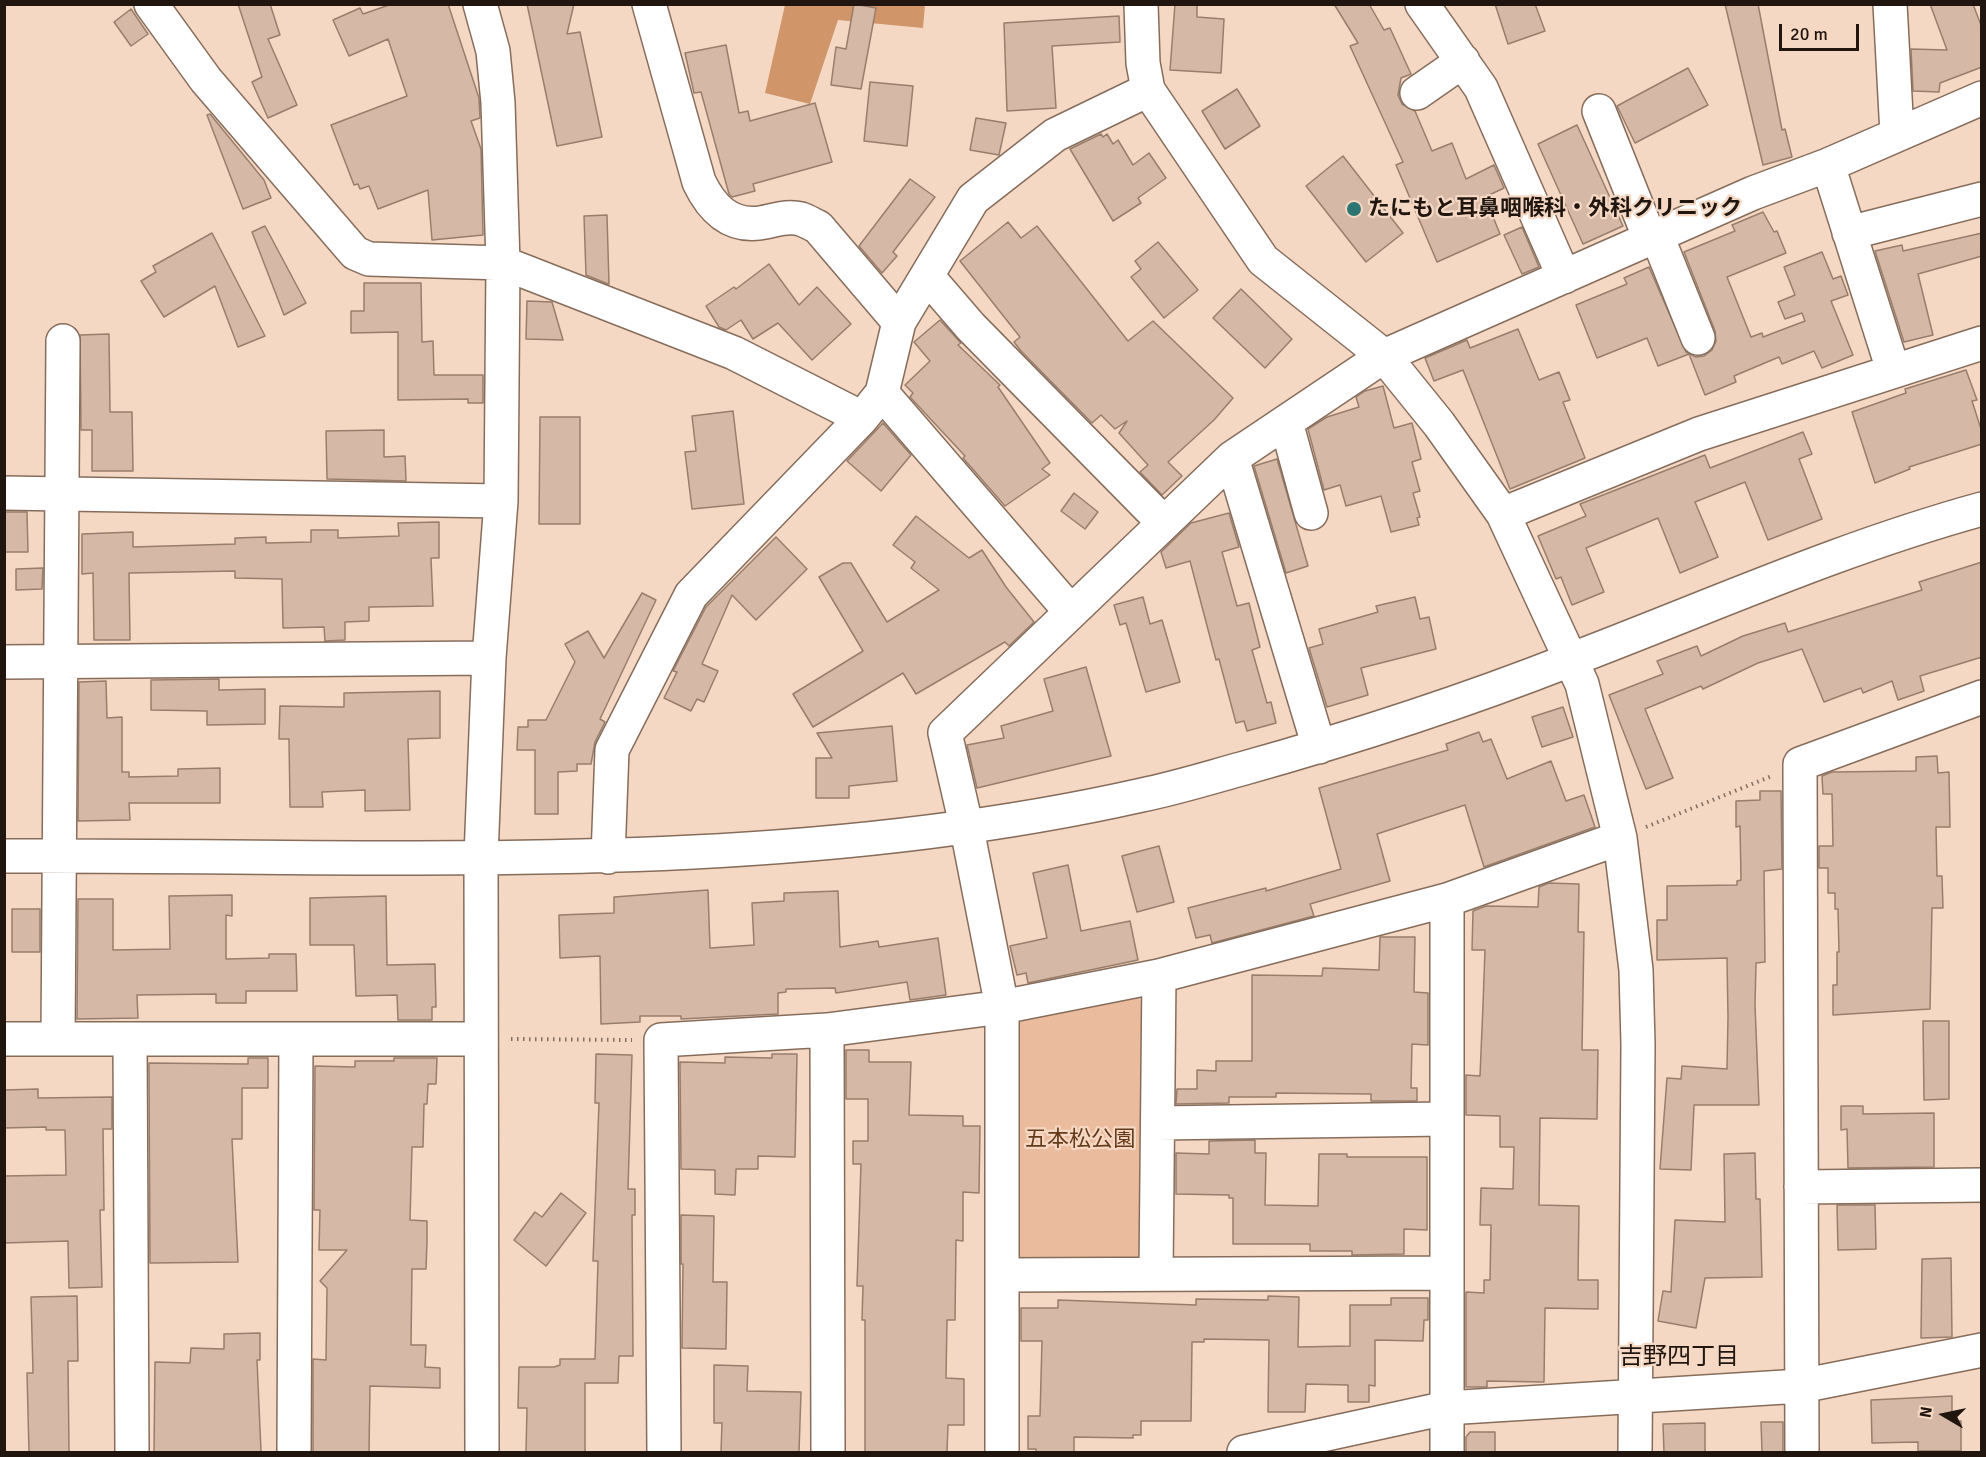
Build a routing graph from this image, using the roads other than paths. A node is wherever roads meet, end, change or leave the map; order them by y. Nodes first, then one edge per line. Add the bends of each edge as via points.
1 (151, 4) edge
2 (480, 4) edge
3 (649, 4) edge
4 (1141, 4) edge
5 (1422, 4) edge
6 (1890, 4) edge
7 (1463, 62) junction
8 (1148, 90) junction
9 (1417, 93) dead end
10 (1982, 98) edge
11 (1599, 111) dead end
12 (1897, 134) junction
13 (1828, 165) junction
14 (1982, 199) edge
15 (1849, 233) junction
16 (1654, 237) junction
17 (503, 263) junction
18 (927, 276) junction
19 (1564, 277) junction
20 (899, 322) junction
21 (1698, 338) dead end
22 (63, 341) dead end
23 (1982, 343) edge
24 (1384, 356) junction
25 (1893, 370) junction
26 (882, 393) junction
27 (862, 418) junction
28 (1286, 422) junction
29 (1232, 458) junction
30 (4, 493) edge
31 (62, 494) junction
32 (501, 501) junction
33 (1982, 509) edge
34 (1311, 513) dead end
35 (1503, 514) junction
36 (1164, 523) junction
37 (1071, 612) junction
38 (489, 658) junction
39 (1572, 660) junction
40 (4, 662) edge
41 (59, 662) junction
42 (1982, 697) edge
43 (1319, 747) junction
44 (967, 829) junction
45 (1620, 837) junction
46 (4, 856) edge
47 (60, 856) junction
48 (481, 856) junction
49 (608, 857) junction
50 (1447, 900) junction
51 (1159, 976) junction
52 (1002, 1007) junction
53 (827, 1030) junction
54 (4, 1039) edge
55 (58, 1039) junction
56 (130, 1039) junction
57 (296, 1039) junction
58 (480, 1039) junction
59 (1444, 1119) junction
60 (1158, 1123) junction
61 (1982, 1185) edge
62 (1801, 1187) junction
63 (1156, 1273) junction
64 (1446, 1274) junction
65 (1003, 1275) junction
66 (1982, 1350) edge
67 (1802, 1386) junction
68 (1635, 1398) junction
69 (1446, 1408) junction
70 (132, 1452) edge
71 (294, 1452) edge
72 (482, 1452) edge
73 (664, 1452) edge
74 (828, 1452) edge
75 (1002, 1452) edge
76 (1244, 1452) edge
77 (1446, 1452) edge
78 (1635, 1452) edge
79 (1802, 1452) edge

1 - 17 street via 206,80 355,253 369,259
2 - 17 street via 493,51 498,103
3 - 20 street via 699,182 709,203 726,218 758,224 780,218 800,219 818,227
4 - 8 street
5 - 7 street
6 - 12 street
7 - 9 street
7 - 19 street via 1481,88
8 - 18 street via 1055,135 973,199
8 - 24 street via 1263,260
10 - 12 street
11 - 16 street
12 - 13 street
13 - 15 street
13 - 16 street
14 - 15 street
15 - 25 street
16 - 19 street
16 - 21 street
17 - 27 street via 734,353
17 - 32 street
18 - 20 street
18 - 36 street via 971,327
19 - 24 street
20 - 26 street
22 - 31 street
23 - 25 street
24 - 28 street
24 - 35 street via 1439,424
25 - 35 street via 1699,434
26 - 27 street
26 - 37 street
27 - 49 street via 691,595 612,750
28 - 29 street
28 - 34 street
29 - 36 street
29 - 43 street
30 - 31 street
31 - 32 street
31 - 41 street
32 - 38 street
33 - 39 street via 1817,561
35 - 39 street
36 - 37 street
37 - 44 street via 945,733
38 - 41 street
38 - 48 street
39 - 43 street
39 - 45 street via 1582,684
40 - 41 street
41 - 47 street
42 - 62 street via 1800,765
43 - 44 street via 1145,795
44 - 49 street via 770,848
44 - 52 street
45 - 50 street
45 - 68 street via 1636,970 1638,1044
46 - 47 street
47 - 48 street
47 - 55 street
48 - 49 street
48 - 58 street
50 - 51 street
50 - 59 street
51 - 52 street
51 - 60 street
52 - 53 street
52 - 65 street
53 - 73 street via 661,1040
53 - 74 street
54 - 55 street
55 - 56 street
56 - 57 street
56 - 70 street
57 - 58 street
57 - 71 street
58 - 72 street
59 - 60 street
59 - 64 street
60 - 63 street
61 - 62 street
62 - 67 street
63 - 64 street
63 - 65 street
64 - 69 street
65 - 75 street
66 - 67 street
67 - 68 street
67 - 79 street
68 - 69 street
68 - 78 street
69 - 76 street
69 - 77 street

